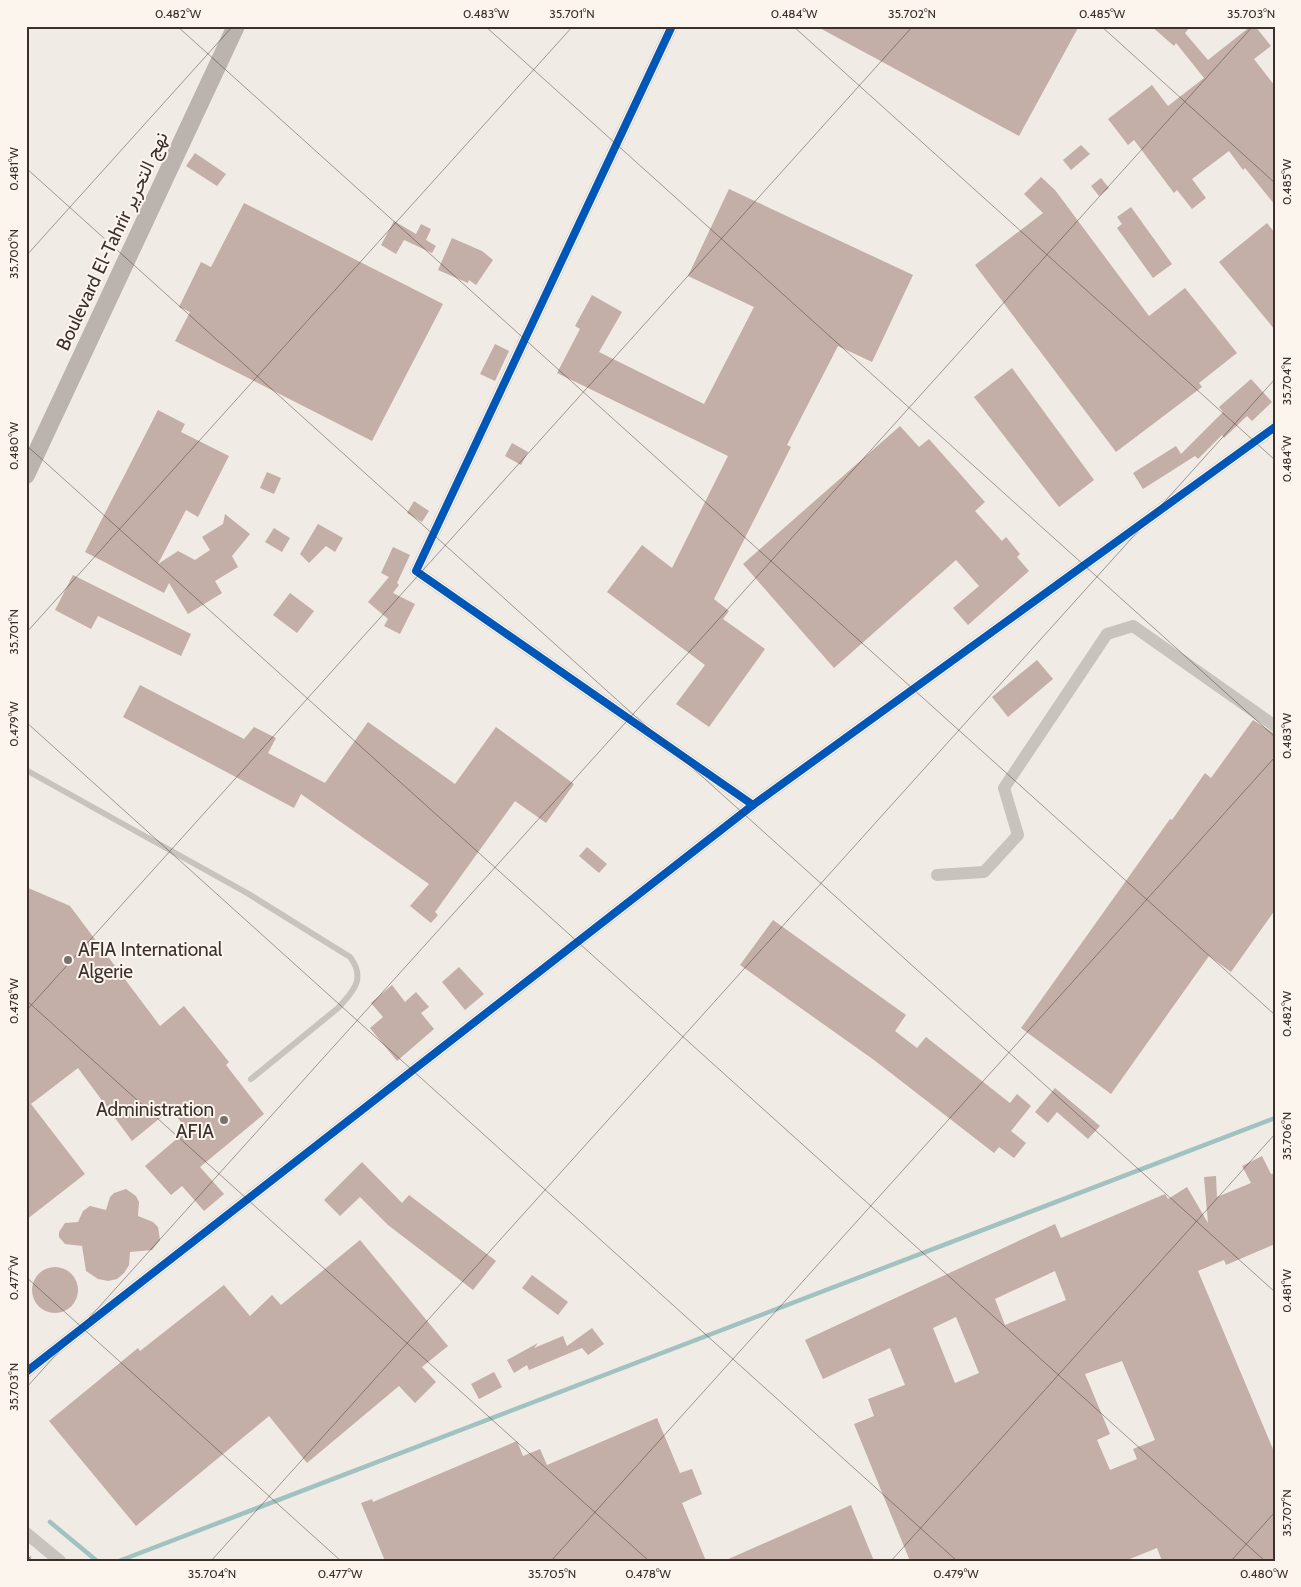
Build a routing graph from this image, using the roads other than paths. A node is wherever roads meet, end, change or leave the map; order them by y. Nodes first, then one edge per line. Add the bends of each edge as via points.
1 (236, 26) edge
2 (672, 26) edge
3 (1275, 426) edge
4 (26, 475) edge
5 (1275, 726) edge
6 (26, 770) edge
7 (753, 806) junction
8 (937, 875) dead end
9 (251, 1079) dead end
10 (26, 1372) edge
11 (26, 1533) edge
12 (60, 1561) edge

1 - 4 main road, Boulevard El-Tahrir نهج التحرير
2 - 7 street via 416,571
3 - 7 street
5 - 8 street via 1133,626 1107,634 1004,788 1018,835 984,872
6 - 9 lane via 247,892 350,956 357,966 358,981 350,995
7 - 10 street
11 - 12 street

